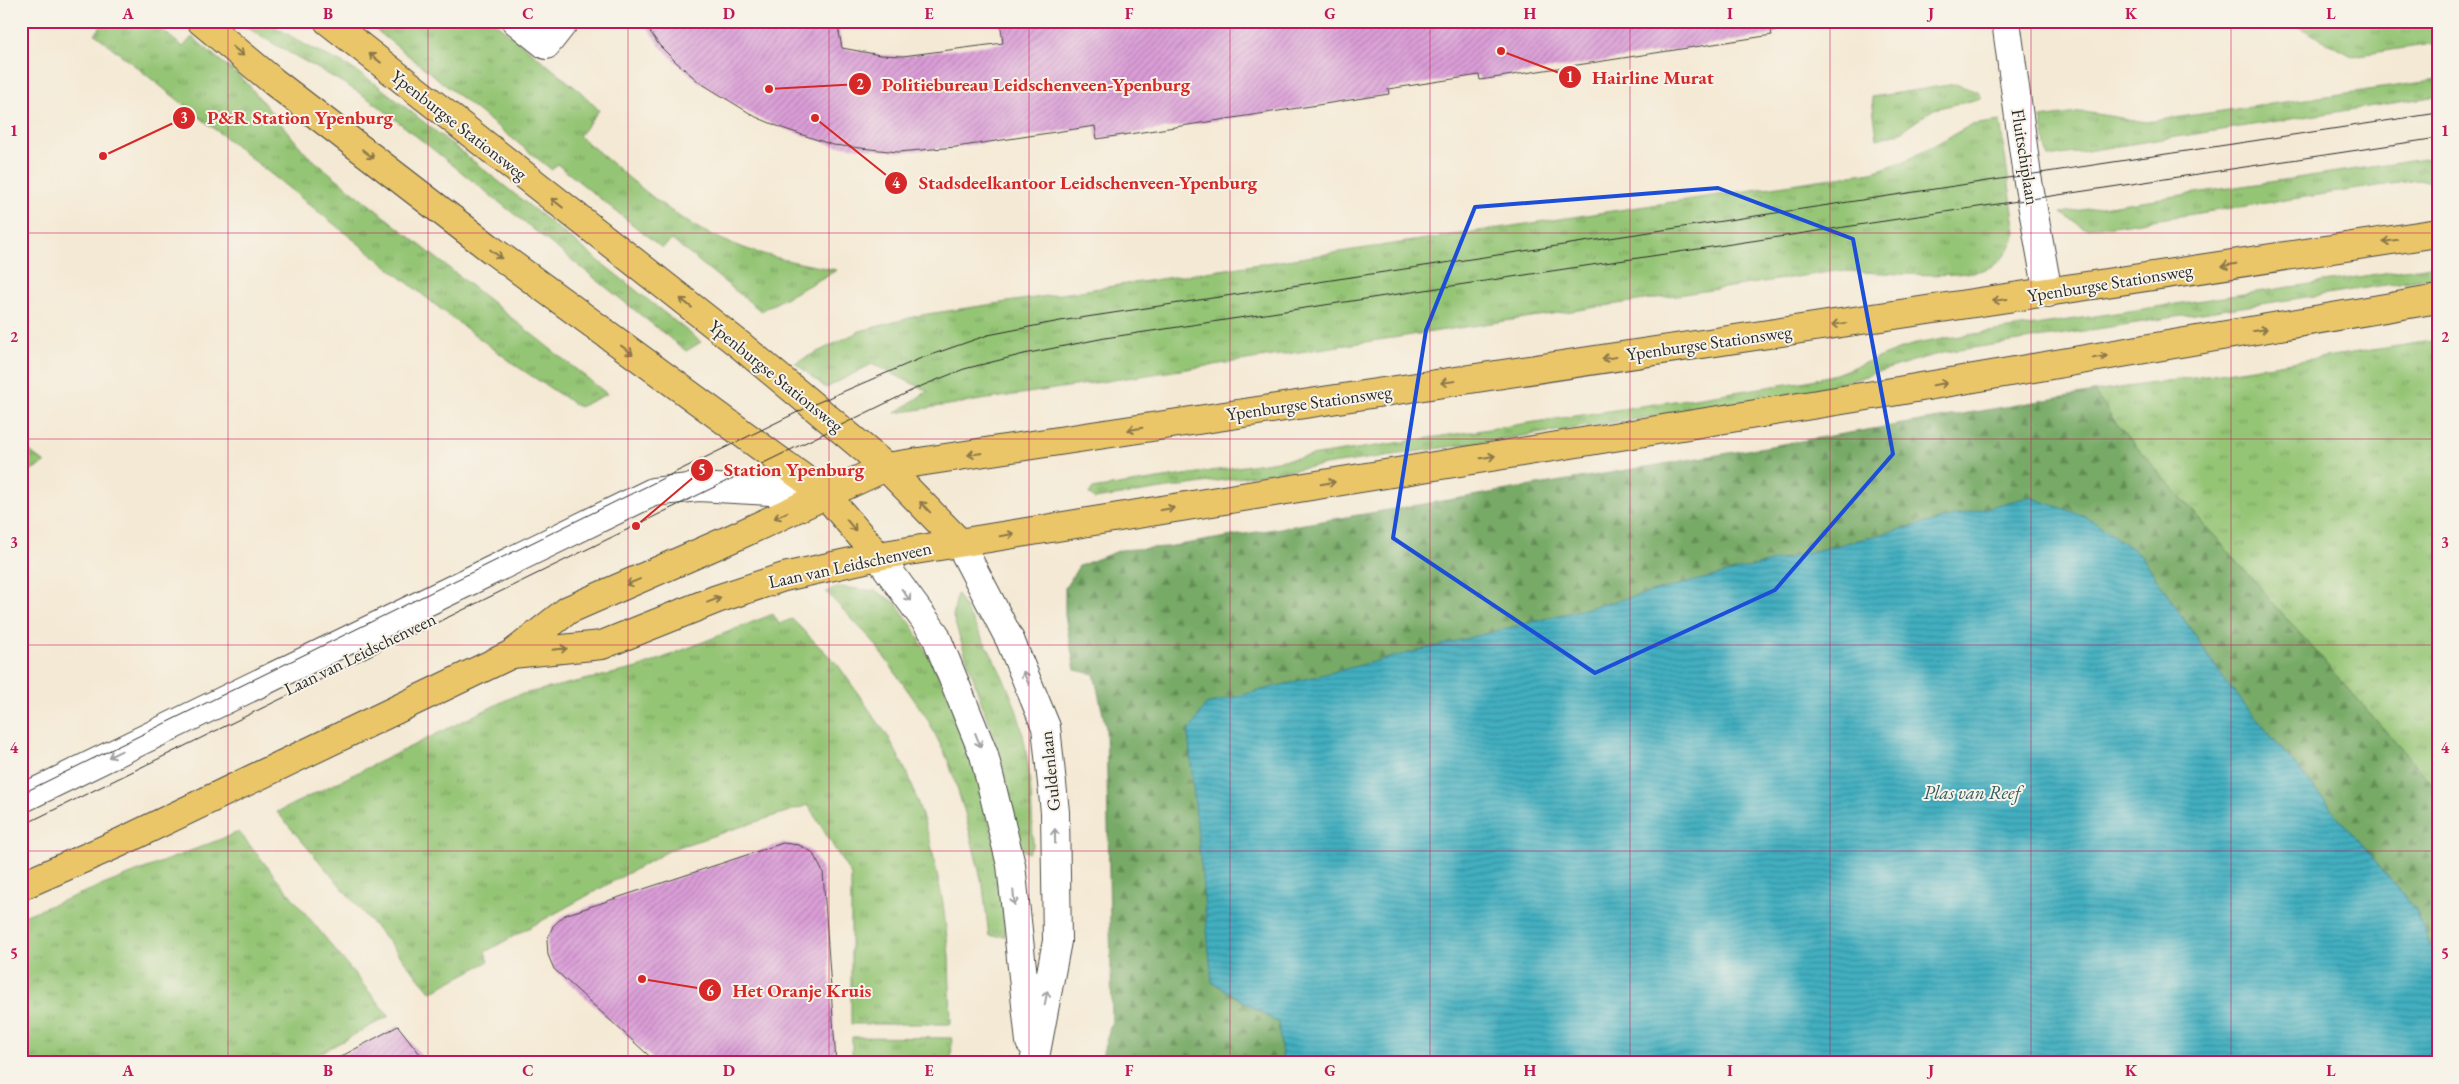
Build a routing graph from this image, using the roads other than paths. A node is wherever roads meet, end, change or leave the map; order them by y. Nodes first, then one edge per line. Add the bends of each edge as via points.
1 (201, 21) edge
2 (328, 21) edge
3 (516, 21) edge
4 (566, 21) edge
5 (2006, 21) edge
6 (2438, 234) edge
7 (2048, 293) junction
8 (2438, 300) edge
9 (886, 467) junction
10 (698, 487) junction
11 (825, 494) junction
12 (959, 542) junction
13 (878, 556) junction
14 (512, 654) junction
15 (21, 799) edge
16 (21, 820) edge
17 (21, 886) edge
18 (1033, 1063) edge

1 -> 11 main road via 274,82 492,250
9 -> 2 main road, Ypenburgse Stationsweg via 740,345
3 - 4 street via 546,45
5 - 7 street, Fluitschiplaan via 2026,176
6 -> 7 main road, Ypenburgse Stationsweg
7 -> 9 main road, Ypenburgse Stationsweg
12 -> 8 main road via 1882,394
9 - 11 main road, Laan van Leidschenveen
12 -> 9 main road, Guldenlaan
10 - 11 street, Laan van Leidschenveen
10 -> 15 street, Laan van Leidschenveen via 653,492
10 - 16 street, Laan van Leidschenveen
11 -> 13 main road
11 -> 14 main road, Laan van Leidschenveen via 568,610
12 - 13 main road, Laan van Leidschenveen
18 -> 12 street, Guldenlaan via 1057,941 1055,812 1046,727 1010,640
14 -> 13 main road, Laan van Leidschenveen via 602,645 717,599 784,577
13 -> 18 street, Guldenlaan via 935,634 984,755 1011,865
14 - 17 main road, Laan van Leidschenveen via 119,844

